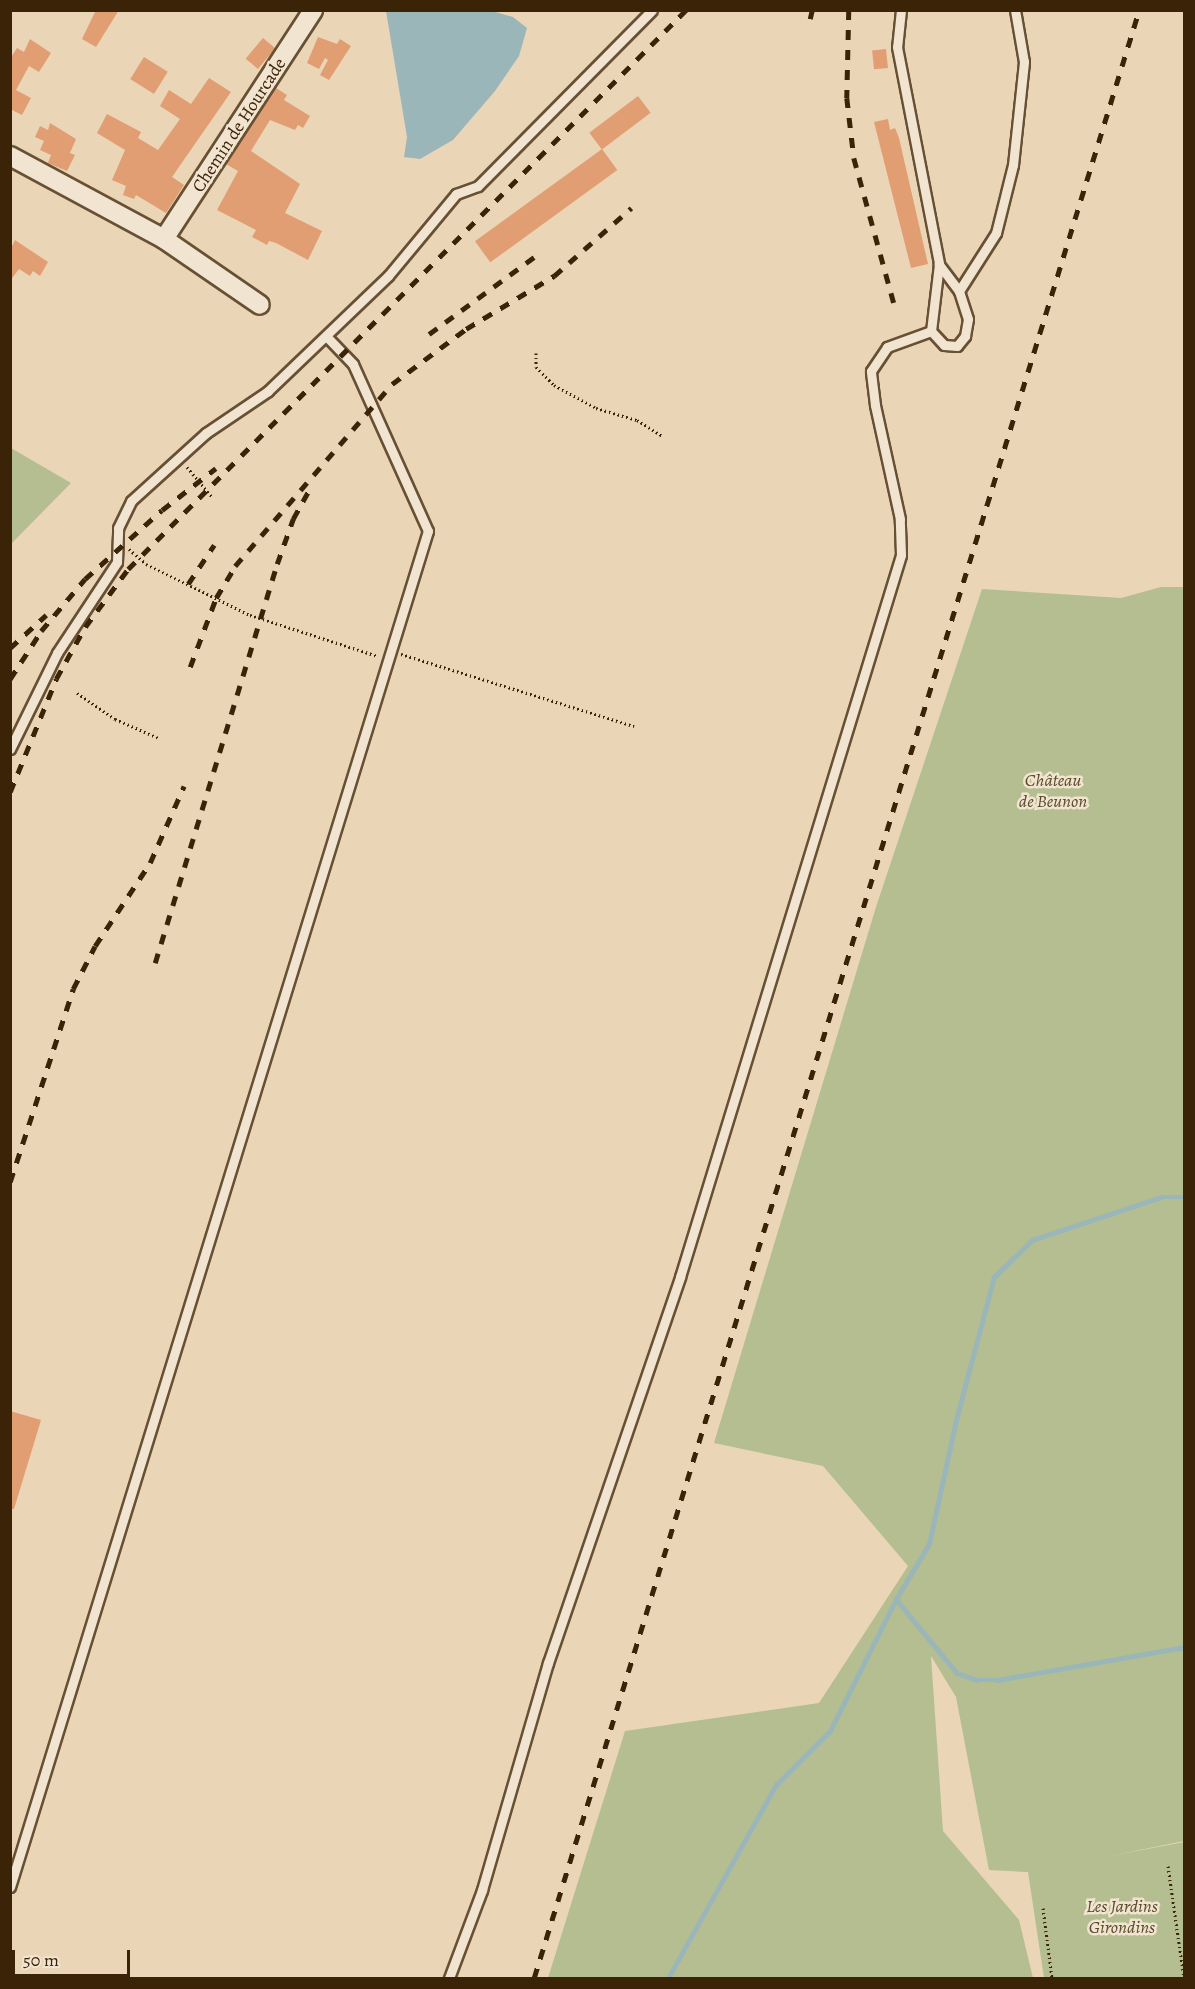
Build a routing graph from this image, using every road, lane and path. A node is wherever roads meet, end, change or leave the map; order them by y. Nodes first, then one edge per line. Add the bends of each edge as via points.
1 (313, 10) edge
2 (652, 10) edge
3 (901, 10) edge
4 (1015, 10) edge
5 (10, 156) edge
6 (164, 239) junction
7 (939, 264) junction
8 (959, 291) junction
9 (260, 305) dead end
10 (931, 331) junction
11 (326, 336) junction
12 (536, 353) dead end
13 (663, 436) dead end
14 (179, 457) junction
15 (211, 496) dead end
16 (119, 553) junction
17 (389, 655) junction
18 (77, 693) dead end
19 (634, 726) dead end
20 (159, 738) dead end
21 (10, 750) edge
22 (1168, 1866) dead end
23 (10, 1887) edge
24 (1043, 1908) dead end
25 (449, 1978) edge
26 (1052, 1978) edge
27 (1184, 1978) edge

1 - 6 street, Chemin de Hourcade
2 - 11 lane via 478,186 456,194 424,238
3 - 7 lane via 897,47
4 - 8 lane via 1024,62 1013,165 996,233
5 - 6 street
6 - 9 street
7 - 8 lane
7 - 10 lane
8 - 10 lane via 968,319 965,336 957,346 944,345
10 - 25 lane via 887,347 872,371 874,405 900,519 901,555 669,1309 552,1652 482,1890
11 - 14 lane via 268,391 206,433
11 - 17 lane via 358,374 428,531
12 - 13 path via 536,367 554,385 596,408 638,420
14 - 15 path
14 - 16 lane via 125,510 118,528
16 - 17 path via 127,548 146,564 261,619
16 - 21 lane via 112,571 57,652
17 - 19 path
17 - 23 lane
18 - 20 path via 115,718
22 - 27 path
24 - 26 path

